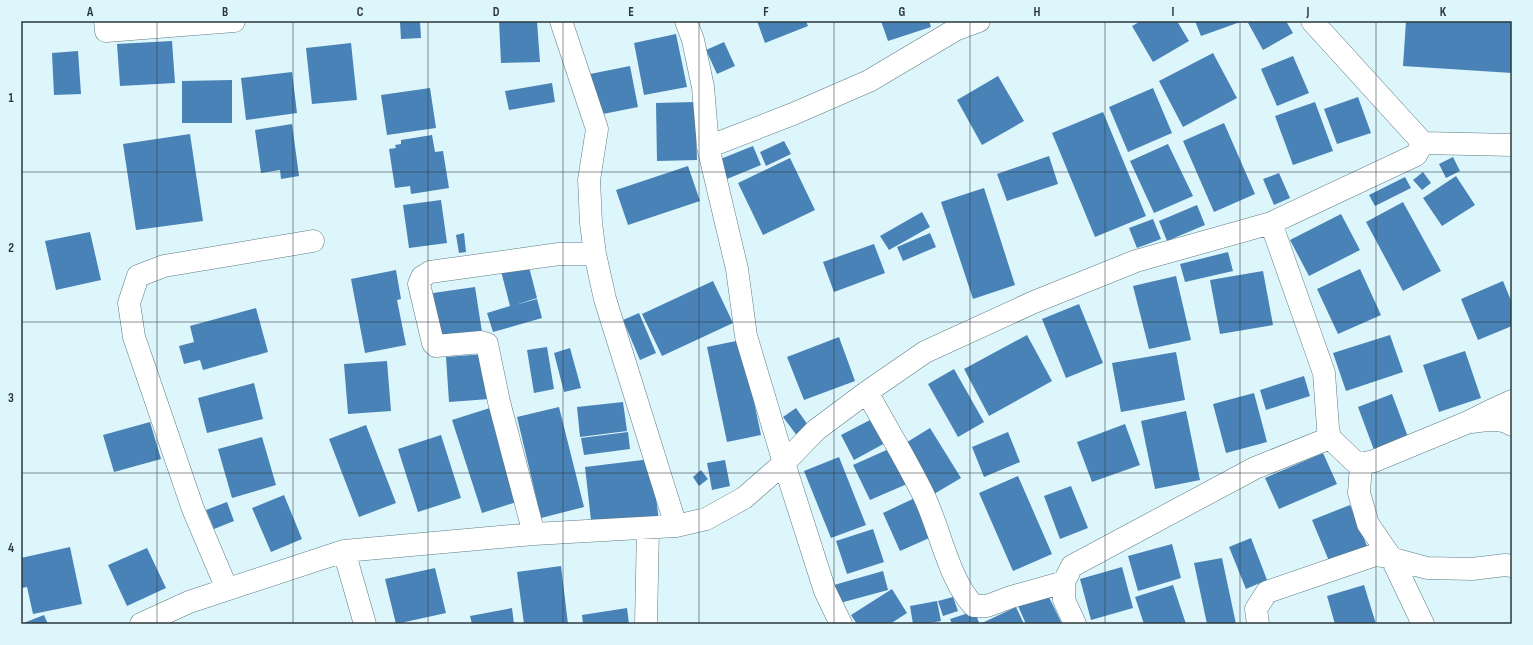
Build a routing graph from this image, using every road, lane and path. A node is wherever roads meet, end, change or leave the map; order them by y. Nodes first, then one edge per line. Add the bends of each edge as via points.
1 (105, 21) edge
2 (234, 21) edge
3 (561, 21) edge
4 (686, 21) edge
5 (979, 21) edge
6 (1312, 21) edge
7 (953, 26) edge
8 (1423, 143) junction
9 (1512, 144) edge
10 (708, 146) junction
11 (1271, 223) junction
12 (313, 241) dead end
13 (595, 254) junction
14 (867, 392) junction
15 (1512, 401) edge
16 (1466, 423) junction
17 (1512, 425) edge
18 (1330, 438) junction
19 (784, 463) junction
20 (1361, 464) junction
21 (676, 526) junction
22 (648, 528) junction
23 (534, 534) junction
24 (344, 551) junction
25 (1392, 558) junction
26 (1512, 566) edge
27 (1064, 582) junction
28 (227, 589) junction
29 (141, 624) edge
30 (365, 624) edge
31 (646, 624) edge
32 (841, 624) edge
33 (1075, 624) edge
34 (1258, 624) edge
35 (1423, 624) edge

1 - 2 street via 106,31
3 - 13 street via 597,129 589,180
4 - 10 street via 693,40 703,87
5 - 7 street
6 - 8 street
7 - 10 street via 869,81 793,114
8 - 9 street
8 - 11 street via 1416,155
10 - 19 street via 736,269 746,336
11 - 14 street via 1136,261 1034,302 925,352
11 - 18 street via 1324,373
12 - 28 street via 164,266 138,276 129,303 134,337 193,509
13 - 21 street via 604,299
13 - 23 street via 559,254 430,272 422,277 419,284 433,343 436,346 481,342 487,344 499,402
14 - 19 street via 816,430
14 - 27 street via 924,496 953,573 967,600 974,606 987,606
15 - 16 street
16 - 17 street via 1487,420
16 - 20 street
18 - 20 street via 1354,461
18 - 27 street via 1255,468 1072,566
19 - 21 street via 744,498 706,519
19 - 32 street via 825,591
20 - 25 street via 1359,493 1368,524
21 - 22 street
22 - 23 street
22 - 31 street
23 - 24 street
24 - 28 street
24 - 30 street
25 - 26 street via 1428,568 1472,569
25 - 34 street via 1375,555 1267,592 1256,609
25 - 35 street
27 - 33 street via 1064,600
28 - 29 street via 189,602

